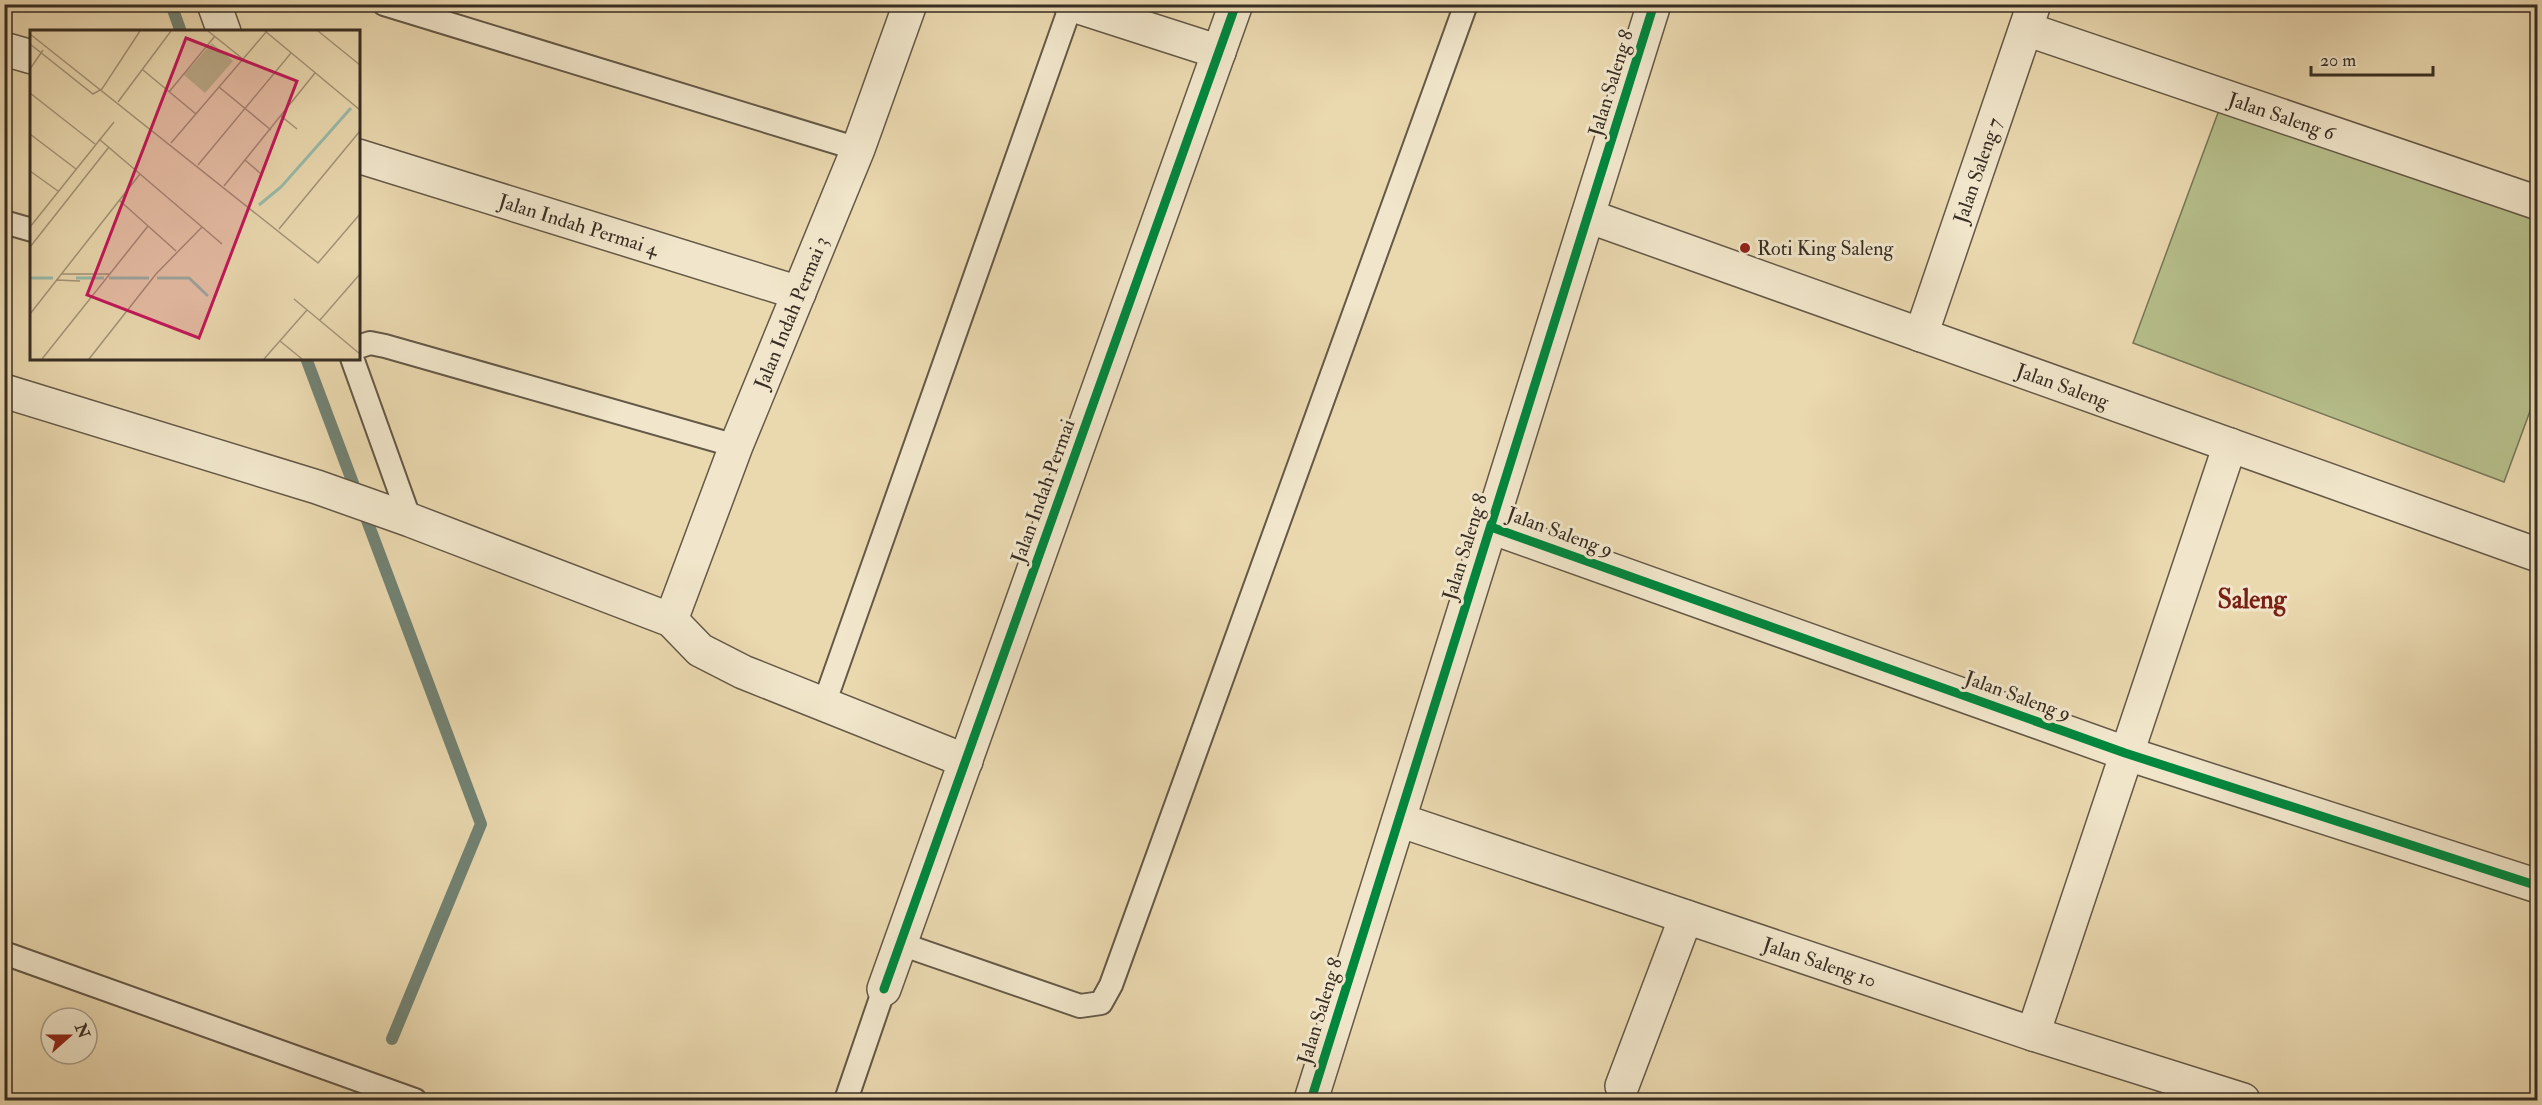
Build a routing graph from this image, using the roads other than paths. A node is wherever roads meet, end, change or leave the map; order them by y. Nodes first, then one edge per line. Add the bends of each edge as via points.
1 (214, 4) edge
2 (384, 4) edge
3 (910, 4) edge
4 (1236, 4) edge
5 (1466, 4) edge
6 (1654, 4) edge
7 (1071, 5) edge
8 (2030, 16) edge
9 (223, 30) edge
10 (4, 49) edge
11 (1219, 52) junction
12 (30, 56) edge
13 (858, 149) junction
14 (360, 157) edge
15 (2538, 202) edge
16 (1588, 216) junction
17 (4, 222) edge
18 (30, 229) edge
19 (799, 293) junction
20 (1921, 335) junction
21 (360, 346) edge
22 (353, 360) edge
23 (4, 391) edge
24 (2230, 445) junction
25 (736, 446) junction
26 (410, 520) junction
27 (1491, 526) junction
28 (2538, 555) edge
29 (671, 620) junction
30 (824, 704) junction
31 (2125, 753) junction
32 (966, 761) junction
33 (1399, 820) junction
34 (2538, 886) edge
35 (1686, 917) junction
36 (901, 944) junction
37 (4, 953) edge
38 (884, 989) joint
39 (2033, 1034) junction
40 (1622, 1086) dead end
41 (2184, 1092) edge
42 (415, 1101) edge
43 (846, 1101) edge
44 (1311, 1101) edge
45 (2243, 1101) edge

1 - 9 street
2 - 13 lane
3 - 13 street, Jalan Indah Permai 3
4 - 11 street, Jalan Indah Permai
5 - 36 lane via 1115,974 1101,1003 1080,1006
6 - 16 street, Jalan Saleng 8
7 - 11 street
7 - 30 lane
8 - 15 street, Jalan Saleng 6
8 - 20 street, Jalan Saleng 7
10 - 12 street
11 - 32 street, Jalan Indah Permai
13 - 19 street, Jalan Indah Permai 3
14 - 19 street, Jalan Indah Permai 4
16 - 20 street, Jalan Saleng
16 - 27 street, Jalan Saleng 8
17 - 18 lane
19 - 25 street, Jalan Indah Permai 3
20 - 24 street, Jalan Saleng
21 - 25 lane via 370,343 385,346
22 - 26 lane
23 - 26 street via 317,487
24 - 28 street, Jalan Saleng
24 - 31 street
25 - 29 street, Jalan Indah Permai 3
26 - 29 street
27 - 31 street, Jalan Saleng 9
27 - 33 street, Jalan Saleng 8
29 - 30 street via 700,650 743,672
30 - 32 street
31 - 34 street, Jalan Saleng 9
31 - 39 street
32 - 36 street, Jalan Indah Permai
33 - 35 street, Jalan Saleng 10
33 - 44 street, Jalan Saleng 8
35 - 39 street, Jalan Saleng 10
35 - 40 street
36 - 38 street, Jalan Indah Permai
37 - 42 lane
38 - 43 lane, Jalan Indah Permai
39 - 41 street, Jalan Saleng 10
41 - 45 street, Jalan Saleng 10

